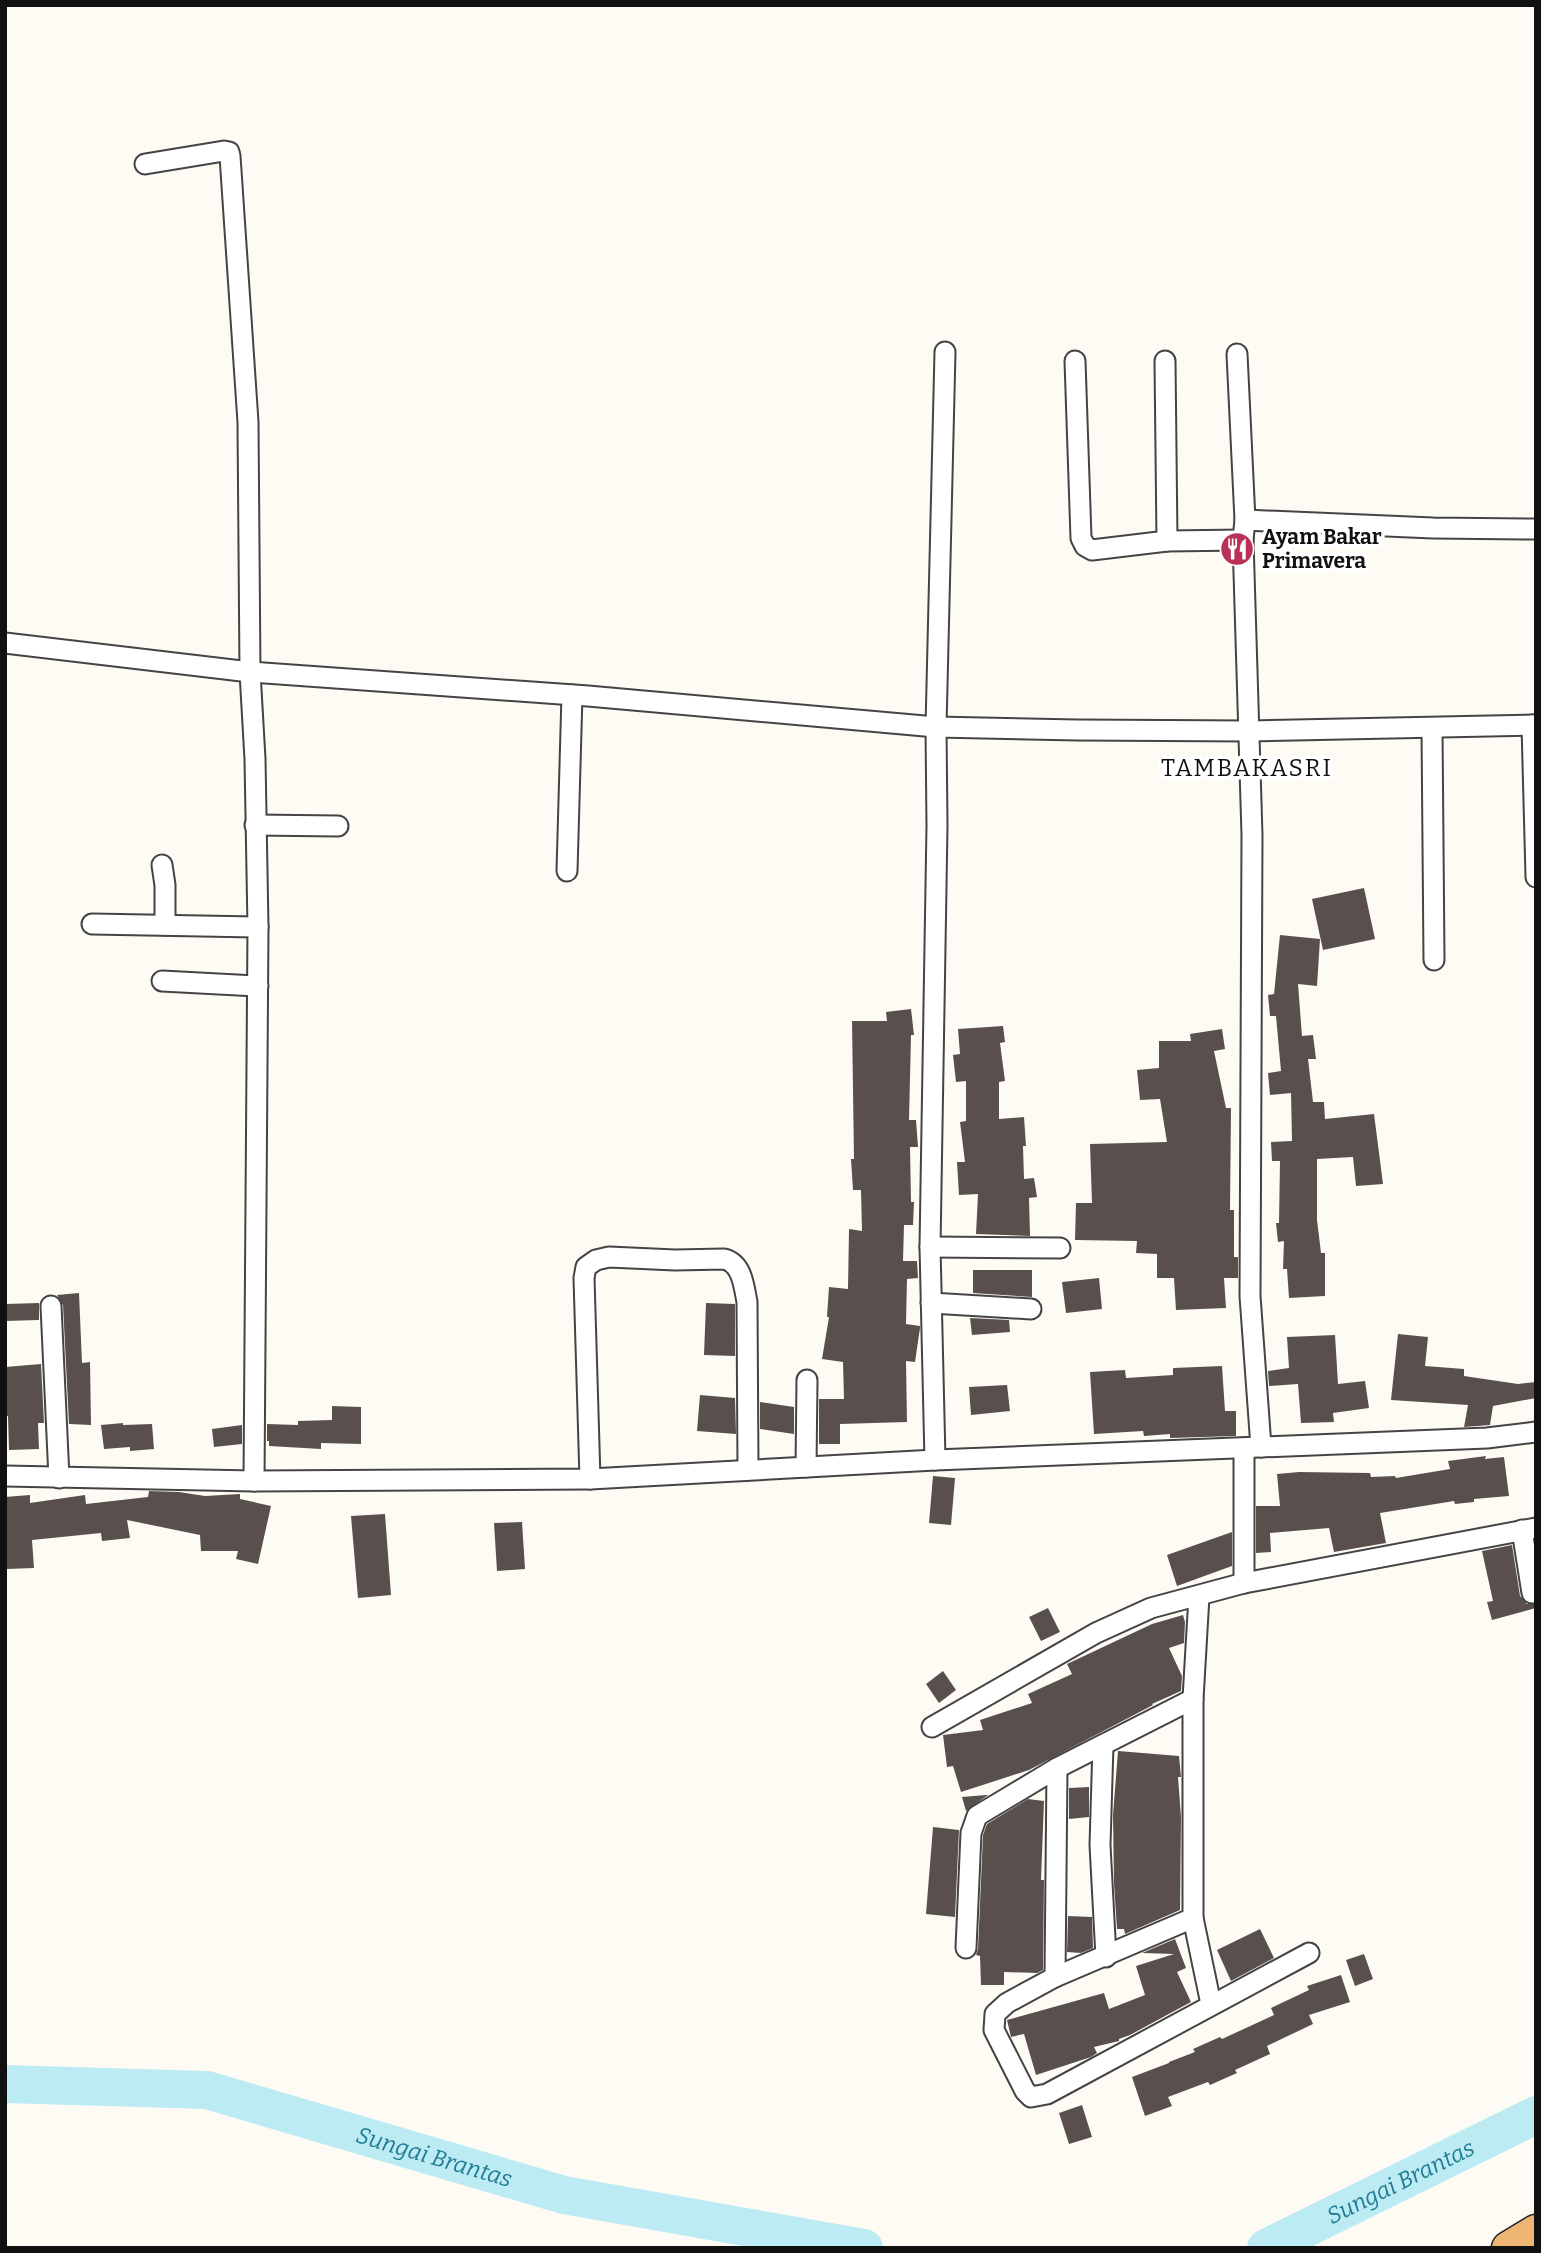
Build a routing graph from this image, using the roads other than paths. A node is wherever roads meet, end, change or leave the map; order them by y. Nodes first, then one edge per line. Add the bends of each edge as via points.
1 (145, 164) dead end
2 (946, 352) dead end
3 (1237, 354) dead end
4 (1075, 361) dead end
5 (1165, 361) dead end
6 (1536, 529) edge
7 (1244, 530) junction
8 (1167, 541) junction
9 (5, 643) edge
10 (250, 673) junction
11 (572, 695) junction
12 (1534, 725) edge
13 (936, 727) junction
14 (1432, 728) junction
15 (1250, 731) junction
16 (255, 825) junction
17 (338, 826) dead end
18 (162, 865) dead end
19 (567, 871) dead end
20 (1536, 877) edge
21 (92, 924) dead end
22 (165, 925) junction
23 (258, 926) junction
24 (1434, 960) dead end
25 (162, 981) dead end
26 (258, 986) junction
27 (930, 1247) junction
28 (1060, 1248) dead end
29 (931, 1303) junction
30 (51, 1306) dead end
31 (1031, 1309) dead end
32 (807, 1380) dead end
33 (1536, 1432) edge
34 (1253, 1448) junction
35 (935, 1460) junction
36 (806, 1467) junction
37 (748, 1470) junction
38 (5, 1476) edge
39 (59, 1478) junction
40 (590, 1479) junction
41 (254, 1481) junction
42 (1529, 1529) edge
43 (1244, 1583) junction
44 (1532, 1592) dead end
45 (1199, 1596) junction
46 (1192, 1699) junction
47 (932, 1727) dead end
48 (1102, 1745) junction
49 (1058, 1768) junction
50 (1193, 1918) junction
51 (966, 1948) dead end
52 (1309, 1953) dead end
53 (1106, 1957) junction
54 (1055, 1977) junction
55 (1211, 2004) junction
56 (1536, 2231) edge
57 (1508, 2248) edge

1 - 10 street via 229,152 248,422
2 - 13 street
3 - 7 street
4 - 8 street via 1081,538 1085,546 1092,550
5 - 8 street
6 - 7 street
7 - 8 street
7 - 15 street
9 - 10 street
10 - 11 street
10 - 16 street
11 - 13 street
11 - 19 street
12 - 14 street
12 - 20 street
13 - 15 street
13 - 27 street
14 - 15 street
14 - 24 street
15 - 34 street
16 - 17 street
16 - 23 street
18 - 22 street
21 - 22 street
22 - 23 street
23 - 26 street
25 - 26 street
26 - 41 street
27 - 28 street
27 - 29 street
29 - 31 street
29 - 35 street
30 - 39 street
32 - 36 street
33 - 34 street
34 - 35 street
34 - 43 street
35 - 36 street
36 - 37 street
37 - 40 street
37 - 40 street via 747,1302 737,1267 724,1259 609,1257 586,1267 584,1278
38 - 39 street
39 - 41 street
40 - 41 street
42 - 43 street
42 - 44 street
43 - 45 street
45 - 46 street
45 - 47 street via 1152,1608 1096,1633
46 - 48 street
46 - 50 street
48 - 49 street
48 - 53 street via 1100,1845
49 - 51 street via 977,1816 973,1823
49 - 54 street
50 - 53 street
50 - 55 street
52 - 55 street
53 - 54 street
54 - 55 street via 995,2014 994,2030 1031,2097 1047,2094
56 - 57 main road

